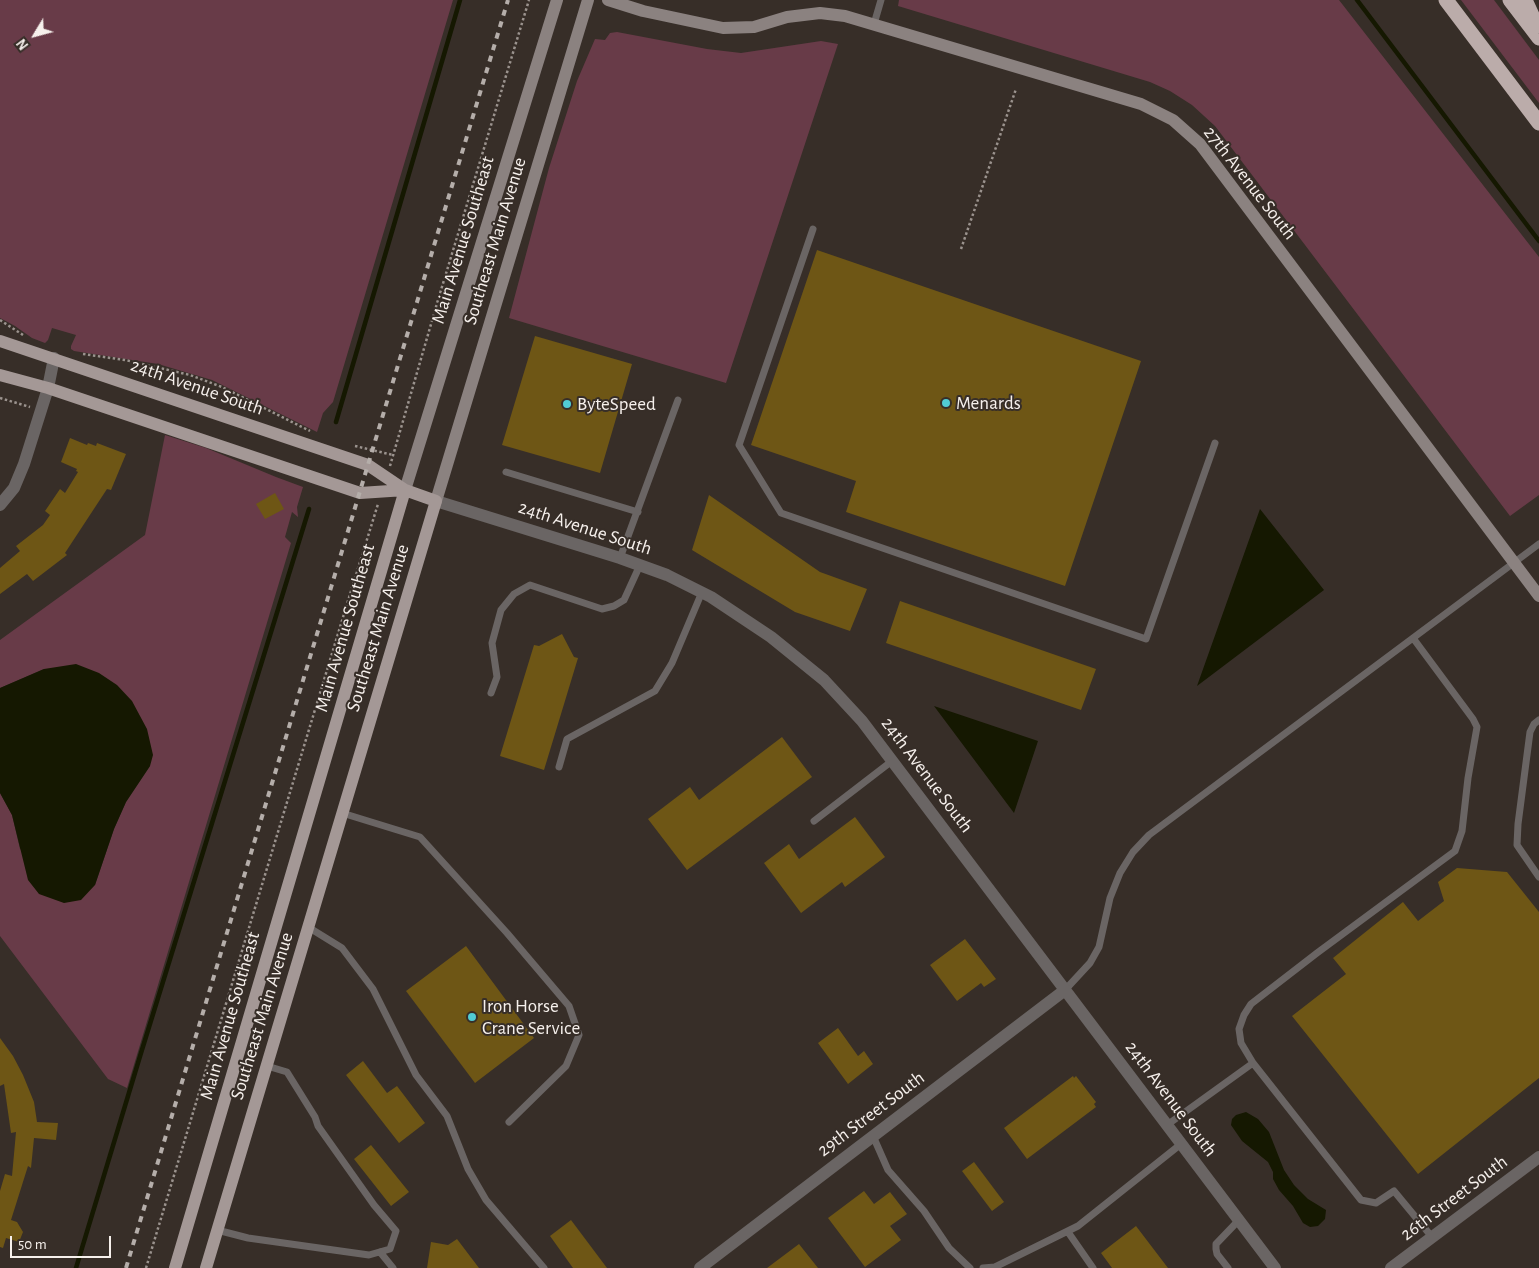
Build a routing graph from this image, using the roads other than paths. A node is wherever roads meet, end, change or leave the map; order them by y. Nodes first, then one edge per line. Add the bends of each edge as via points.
1 (557, 0) edge
2 (588, 0) edge
3 (608, 0) edge
4 (881, 0) edge
5 (1440, 0) edge
6 (1446, 0) edge
7 (1510, 0) edge
8 (1526, 0) edge
9 (874, 24) junction
10 (1539, 30) edge
11 (1539, 38) edge
12 (1478, 42) junction
13 (1539, 123) edge
14 (814, 229) dead end
15 (0, 341) edge
16 (54, 358) junction
17 (0, 375) edge
18 (48, 388) junction
19 (678, 400) dead end
20 (1215, 443) dead end
21 (506, 472) dead end
22 (405, 490) junction
23 (436, 501) junction
24 (0, 505) edge
25 (638, 512) junction
26 (1539, 544) edge
27 (620, 558) junction
28 (1514, 562) junction
29 (640, 565) junction
30 (702, 592) junction
31 (1539, 596) edge
32 (1412, 638) junction
33 (491, 693) dead end
34 (1539, 720) edge
35 (892, 760) junction
36 (559, 768) dead end
37 (342, 813) junction
38 (814, 821) dead end
39 (1539, 877) edge
40 (308, 928) junction
41 (1066, 990) junction
42 (1253, 1062) junction
43 (266, 1066) junction
44 (509, 1122) dead end
45 (1167, 1125) junction
46 (873, 1136) junction
47 (1181, 1144) junction
48 (1539, 1157) edge
49 (1239, 1220) junction
50 (217, 1230) junction
51 (1068, 1232) junction
52 (1432, 1237) junction
53 (380, 1252) junction
54 (174, 1268) edge
55 (206, 1268) edge
56 (393, 1268) edge
57 (544, 1268) edge
58 (700, 1268) edge
59 (970, 1268) edge
60 (983, 1268) edge
61 (1093, 1268) edge
62 (1228, 1268) edge
63 (1275, 1268) edge
64 (1390, 1268) edge

1 - 22 street, Main Avenue Southeast
2 - 23 street, Southeast Main Avenue
3 - 9 street, 27th Avenue South via 723,28 754,27 787,17 820,13
4 - 9 lane
5 - 12 highway
6 - 12 highway
7 - 11 highway
8 - 10 highway
9 - 28 street, 27th Avenue South via 1142,104 1173,120 1200,144
12 - 13 highway
14 - 20 lane via 739,445 781,513 1146,640
15 - 16 main road, 24th Avenue South
16 - 18 street
16 - 22 main road, 24th Avenue South via 368,465
17 - 18 main road, 24th Avenue South
18 - 22 main road, 24th Avenue South via 360,494
18 - 24 street via 24,464 14,488
19 - 25 lane
21 - 25 lane
22 - 23 main road, 24th Avenue South
22 - 54 main road, Main Avenue Southeast
23 - 27 street, 24th Avenue South
23 - 37 main road, Southeast Main Avenue
25 - 27 lane
26 - 28 lane
27 - 29 street, 24th Avenue South
28 - 31 street, 27th Avenue South
28 - 32 lane
29 - 30 street, 24th Avenue South
29 - 33 lane via 624,600 602,609 530,586 514,594 501,610 492,643 497,677
30 - 35 street, 24th Avenue South via 771,637 824,680
30 - 36 lane via 672,663 655,690 567,739
32 - 41 lane via 1149,835 1120,873 1110,898 1099,946 1090,963
32 - 42 lane via 1477,727 1462,831 1455,851 1251,1004 1238,1029 1241,1043
34 - 39 lane via 1530,732 1517,845
35 - 38 lane
35 - 41 street, 24th Avenue South
37 - 40 main road, Southeast Main Avenue
37 - 44 lane via 420,837 569,1006 579,1035 566,1066
40 - 43 main road, Southeast Main Avenue
40 - 57 lane via 342,948 373,989 416,1075 447,1116 468,1169 486,1200
41 - 45 street, 24th Avenue South
41 - 46 street, 29th Street South
42 - 45 lane
42 - 52 lane via 1361,1200 1376,1203 1394,1191
43 - 50 main road, Southeast Main Avenue
43 - 53 lane via 287,1072 318,1126 396,1231 390,1249
45 - 47 street, 24th Avenue South
46 - 58 street, 29th Street South
46 - 59 lane via 888,1170 924,1211 949,1248
47 - 49 street, 24th Avenue South
47 - 51 lane
48 - 52 street, 26th Street South
49 - 62 lane via 1216,1244 1217,1254
49 - 63 street, 24th Avenue South
50 - 53 lane via 248,1238 370,1256
50 - 55 main road, Southeast Main Avenue
51 - 60 lane via 995,1267
51 - 61 lane
52 - 64 street, 26th Street South
53 - 56 lane

